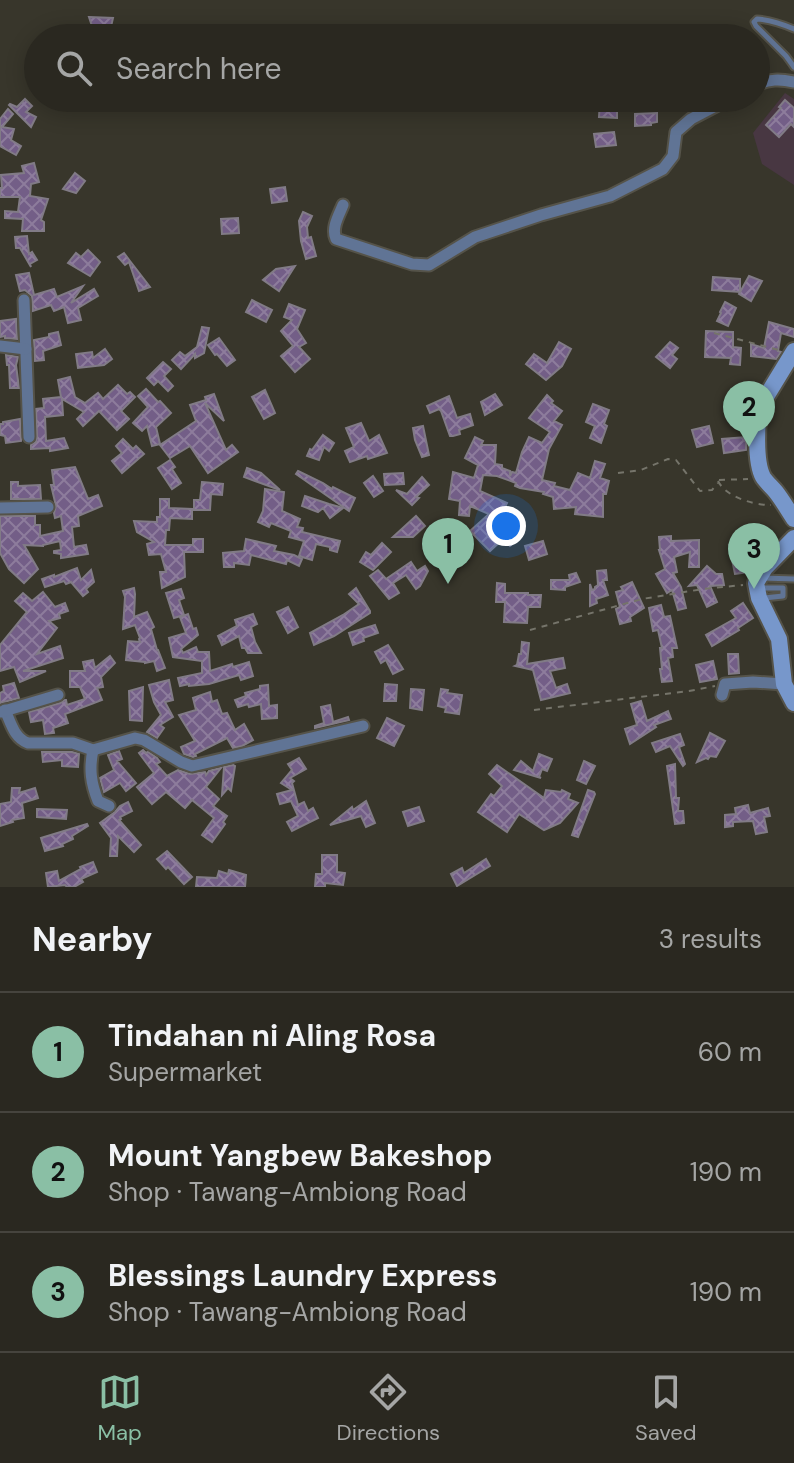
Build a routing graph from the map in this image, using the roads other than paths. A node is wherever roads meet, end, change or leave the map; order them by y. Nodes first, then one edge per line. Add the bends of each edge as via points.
1 (755, 24) edge
2 (794, 29) edge
3 (770, 40) edge
4 (794, 67) edge
5 (770, 81) edge
6 (794, 82) edge
7 (704, 112) edge
8 (343, 205) dead end
9 (24, 300) dead end
10 (0, 346) edge
11 (26, 349) junction
12 (793, 352) edge
13 (29, 437) dead end
14 (48, 507) dead end
15 (0, 508) edge
16 (794, 519) edge
17 (794, 538) edge
18 (794, 579) edge
19 (758, 587) junction
20 (784, 684) junction
21 (724, 690) road end
22 (58, 695) dead end
23 (794, 703) edge
24 (3, 711) edge
25 (363, 726) dead end
26 (93, 750) junction
27 (109, 806) dead end

1 - 2 lane via 757,19 768,20
3 - 4 lane
5 - 6 street
7 - 8 street via 676,132 673,156 663,169 610,196 475,237 429,265 336,239
9 - 11 street
10 - 11 street
11 - 13 street
12 - 16 main road via 758,413 758,464
14 - 15 street
17 - 19 main road via 765,568
18 - 19 lane
19 - 20 main road via 779,639
20 - 21 street via 753,682
20 - 23 main road
22 - 24 street
24 - 26 street via 22,741 73,743
25 - 26 street via 198,765 186,765 135,738
26 - 27 street via 91,783 98,801

